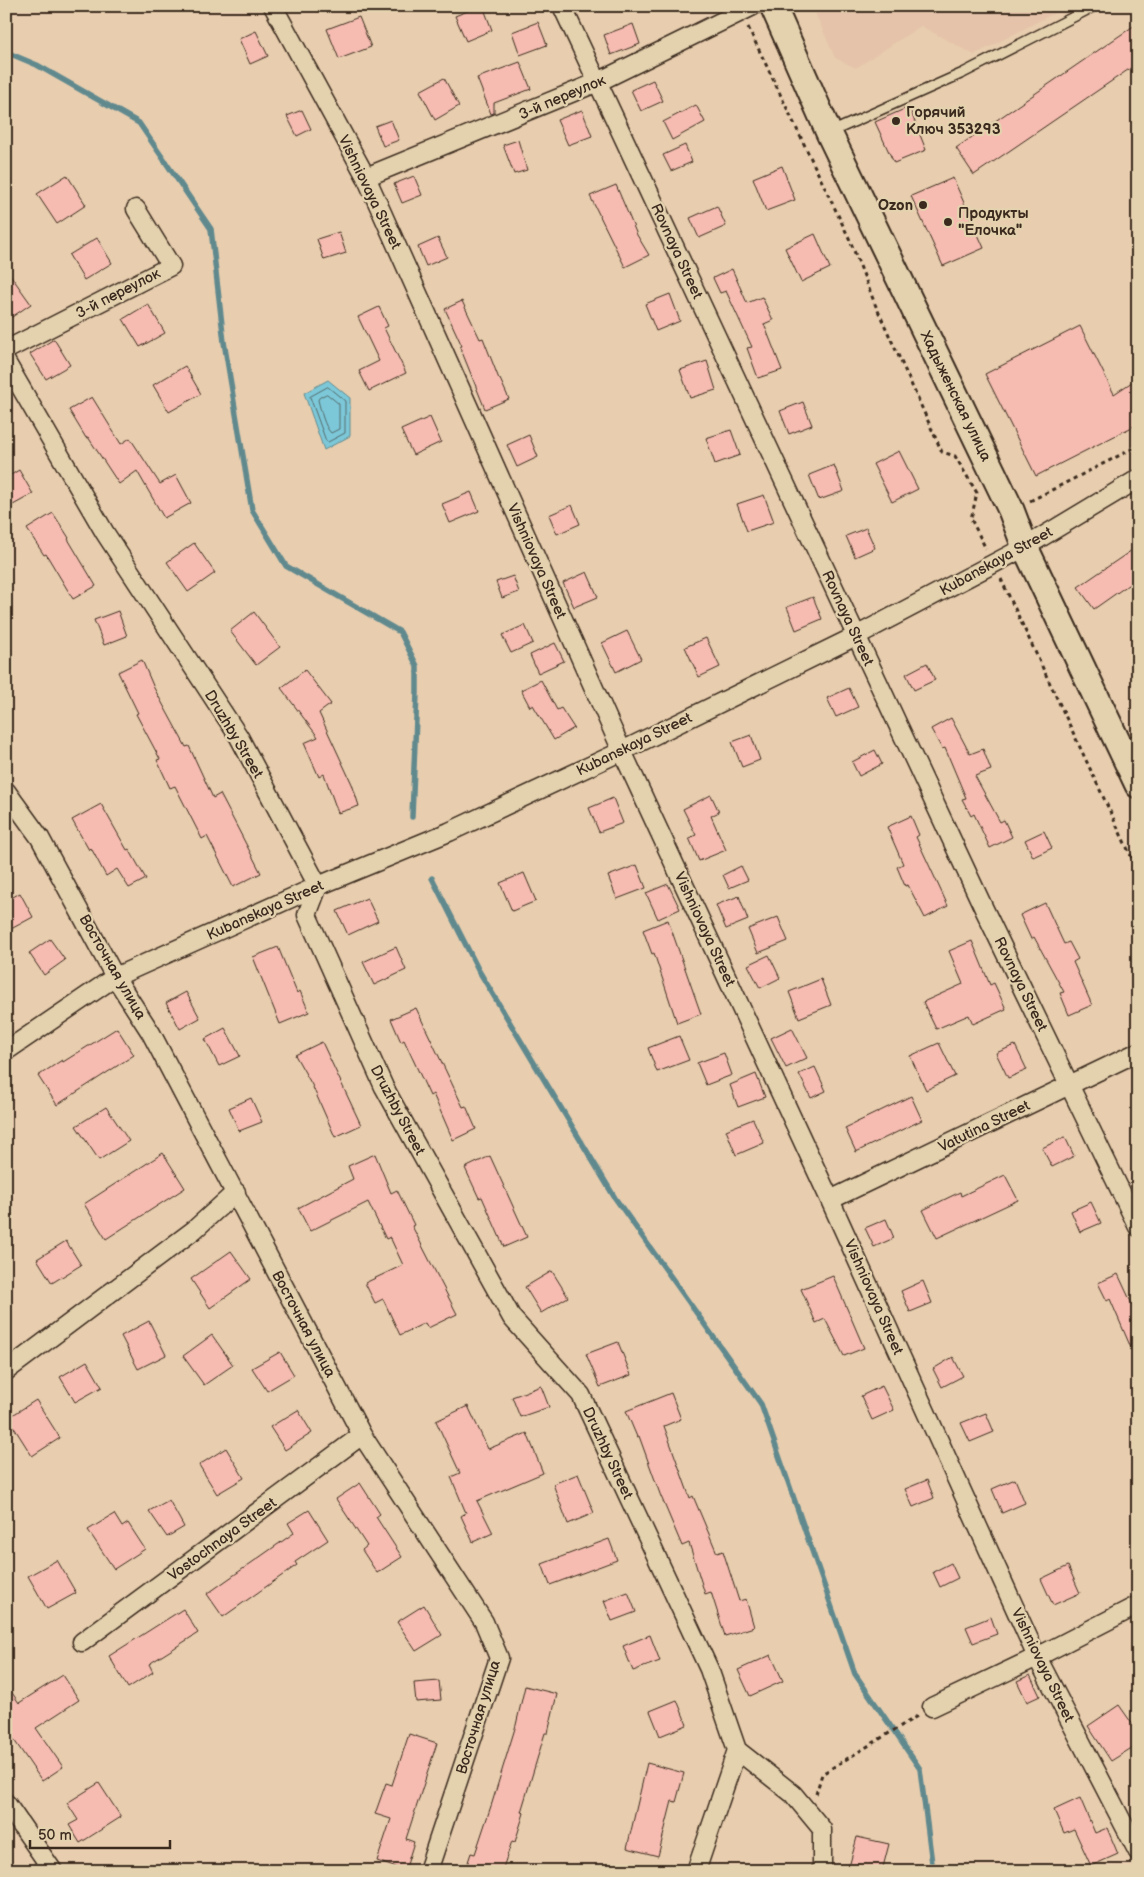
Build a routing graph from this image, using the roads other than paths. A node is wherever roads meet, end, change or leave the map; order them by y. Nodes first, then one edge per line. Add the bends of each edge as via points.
1 (273, 6) edge
2 (562, 6) edge
3 (773, 6) edge
4 (1095, 6) edge
5 (747, 9) edge
6 (598, 82) junction
7 (829, 133) junction
8 (366, 177) junction
9 (136, 208) dead end
10 (6, 350) edge
11 (6, 362) edge
12 (1138, 479) edge
13 (1026, 547) junction
14 (856, 636) junction
15 (1130, 748) edge
16 (622, 751) junction
17 (1138, 786) edge
18 (6, 790) edge
19 (318, 886) junction
20 (115, 977) junction
21 (6, 1051) edge
22 (1138, 1052) edge
23 (1070, 1085) junction
24 (236, 1192) junction
25 (830, 1200) junction
26 (1138, 1227) edge
27 (6, 1372) edge
28 (362, 1435) junction
29 (1138, 1605) edge
30 (82, 1642) dead end
31 (1038, 1657) junction
32 (932, 1707) road end
33 (737, 1750) junction
34 (6, 1803) edge
35 (1138, 1852) edge
36 (53, 1871) edge
37 (428, 1871) edge
38 (696, 1871) edge
39 (822, 1871) edge

1 - 8 street, Vishniovaya Street
2 - 6 street, Rovnaya Street
3 - 7 main road, Хадыженская улица
4 - 7 lane via 964,73
5 - 6 street, 3-й переулок
6 - 8 street, 3-й переулок
6 - 14 street, Rovnaya Street
7 - 13 main road, Хадыженская улица
8 - 16 street, Vishniovaya Street
9 - 10 street, 3-й переулок via 171,266
11 - 19 street, Druzhby Street via 105,533 239,737
12 - 13 street, Kubanskaya Street
13 - 14 street, Kubanskaya Street
13 - 15 main road, Хадыженская улица
14 - 16 street, Kubanskaya Street
14 - 23 street, Rovnaya Street
15 - 17 main road, Хадыженская улица
16 - 19 street, Kubanskaya Street via 449,832
16 - 25 street, Vishniovaya Street
18 - 20 street, Восточная улица via 40,838
19 - 20 street, Kubanskaya Street
19 - 33 street, Druzhby Street via 307,915 384,1088 512,1318 581,1395 709,1669
20 - 21 street, Kubanskaya Street
20 - 24 street, Восточная улица via 152,1034
22 - 23 street, Vatutina Street
23 - 25 street, Vatutina Street
23 - 26 street, Rovnaya Street
24 - 27 street via 194,1230
24 - 28 street, Восточная улица
25 - 31 street, Vishniovaya Street
28 - 30 street, Vostochnaya Street
28 - 37 street, Восточная улица via 484,1622 499,1658
29 - 31 street
31 - 32 street
31 - 35 street, Vishniovaya Street
33 - 38 street
33 - 39 street via 794,1794 822,1829
34 - 36 street

